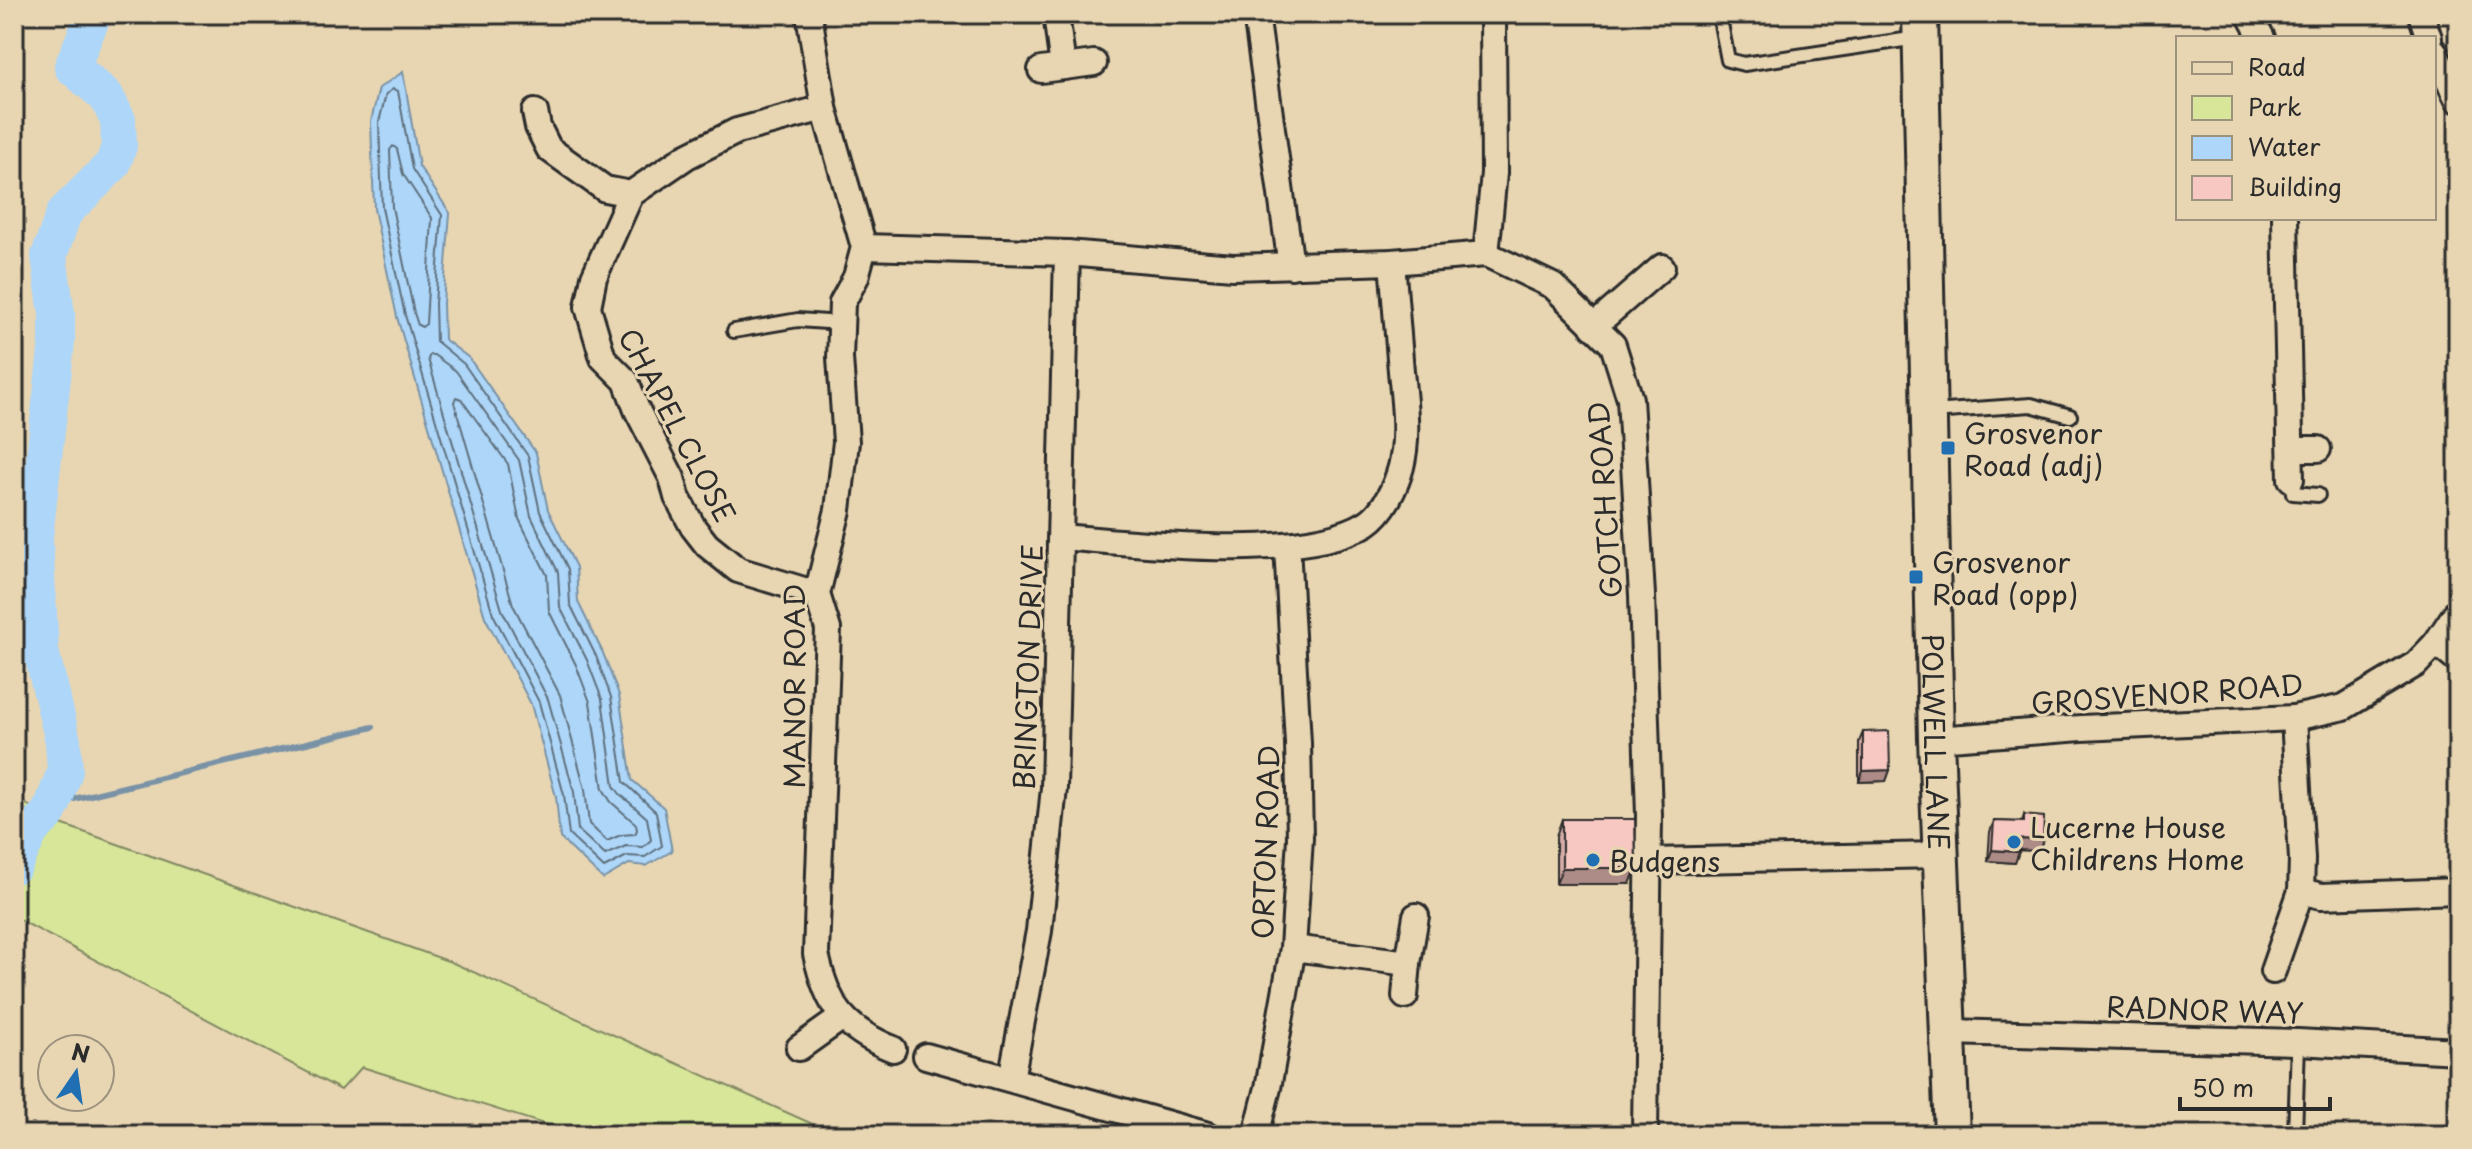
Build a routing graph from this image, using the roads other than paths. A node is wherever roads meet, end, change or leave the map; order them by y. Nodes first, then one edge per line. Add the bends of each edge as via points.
1 (809, 14) edge
2 (1056, 14) edge
3 (1256, 14) edge
4 (1493, 14) edge
5 (1719, 14) edge
6 (2249, 14) edge
7 (2421, 14) edge
8 (1920, 26) edge
9 (2261, 36) edge
10 (2428, 36) edge
11 (2436, 55) edge
12 (1094, 63) dead end
13 (2458, 100) edge
14 (824, 108) junction
15 (535, 112) dead end
16 (631, 194) junction
17 (2285, 220) edge
18 (864, 247) junction
19 (1067, 253) junction
20 (1486, 254) junction
21 (1392, 262) junction
22 (1291, 266) junction
23 (1662, 267) dead end
24 (841, 323) junction
25 (1593, 327) junction
26 (734, 331) dead end
27 (1929, 412) junction
28 (2070, 416) dead end
29 (2291, 449) junction
30 (2318, 449) dead end
31 (2291, 479) joint
32 (2318, 495) dead end
33 (1061, 537) junction
34 (1287, 546) junction
35 (817, 594) junction
36 (2458, 610) edge
37 (2436, 643) junction
38 (2458, 661) edge
39 (2294, 718) junction
40 (1936, 739) junction
41 (1940, 855) junction
42 (1649, 861) junction
43 (2301, 891) junction
44 (2458, 891) edge
45 (1416, 916) dead end
46 (1293, 948) junction
47 (1408, 963) junction
48 (2273, 971) dead end
49 (1405, 996) dead end
50 (841, 1018) junction
51 (1950, 1032) junction
52 (2298, 1042) junction
53 (799, 1048) dead end
54 (893, 1049) dead end
55 (2458, 1051) edge
56 (926, 1056) dead end
57 (1011, 1079) junction
58 (1208, 1135) edge
59 (1256, 1135) edge
60 (1645, 1135) edge
61 (1952, 1135) edge
62 (2295, 1135) edge

1 - 14 street
2 - 12 street via 1052,69
3 - 22 street
4 - 20 street via 1494,173
5 - 8 lane via 1728,60 1744,64
6 - 9 street
7 - 10 street
8 - 27 street, POLWELL LANE
11 - 13 street
14 - 16 street via 737,131 687,156
14 - 18 street
15 - 16 street via 549,149 605,189
16 - 35 street, CHAPEL CLOSE via 594,277 588,307 603,358 626,381 677,497 707,545 738,570
17 - 29 street
18 - 19 street
18 - 24 street, MANOR ROAD via 842,303
19 - 22 street via 1233,267
19 - 33 street, BRINGTON DRIVE
20 - 21 street
20 - 25 street, GOTCH ROAD via 1553,286
21 - 22 street
21 - 34 street via 1406,433 1400,468 1388,499 1368,522
23 - 25 street
24 - 26 lane via 798,320
24 - 35 street, MANOR ROAD via 846,442 838,510
25 - 42 street, GOTCH ROAD via 1613,345 1630,399
27 - 28 lane via 2031,405
27 - 40 street, POLWELL LANE
29 - 30 street
29 - 31 street
31 - 32 lane via 2293,493
33 - 34 street
33 - 57 street, BRINGTON DRIVE via 1054,788 1039,931
34 - 46 street, ORTON ROAD via 1300,838
35 - 50 street, MANOR ROAD via 828,629 816,954 828,997
36 - 37 street, GROSVENOR ROAD
37 - 38 street
37 - 39 street, GROSVENOR ROAD via 2416,664 2344,707
39 - 40 street, GROSVENOR ROAD
39 - 43 street
40 - 41 street, POLWELL LANE
41 - 42 street
41 - 51 street, POLWELL LANE
42 - 60 street, GOTCH ROAD
43 - 44 street via 2321,896
43 - 48 street
45 - 47 street
46 - 47 street
46 - 59 street, ORTON ROAD
47 - 49 street
50 - 53 street
50 - 54 street, MANOR ROAD via 868,1039
51 - 52 street, RADNOR WAY
51 - 61 street, POLWELL LANE
52 - 55 street, RADNOR WAY
52 - 62 lane
56 - 57 street
57 - 58 street

